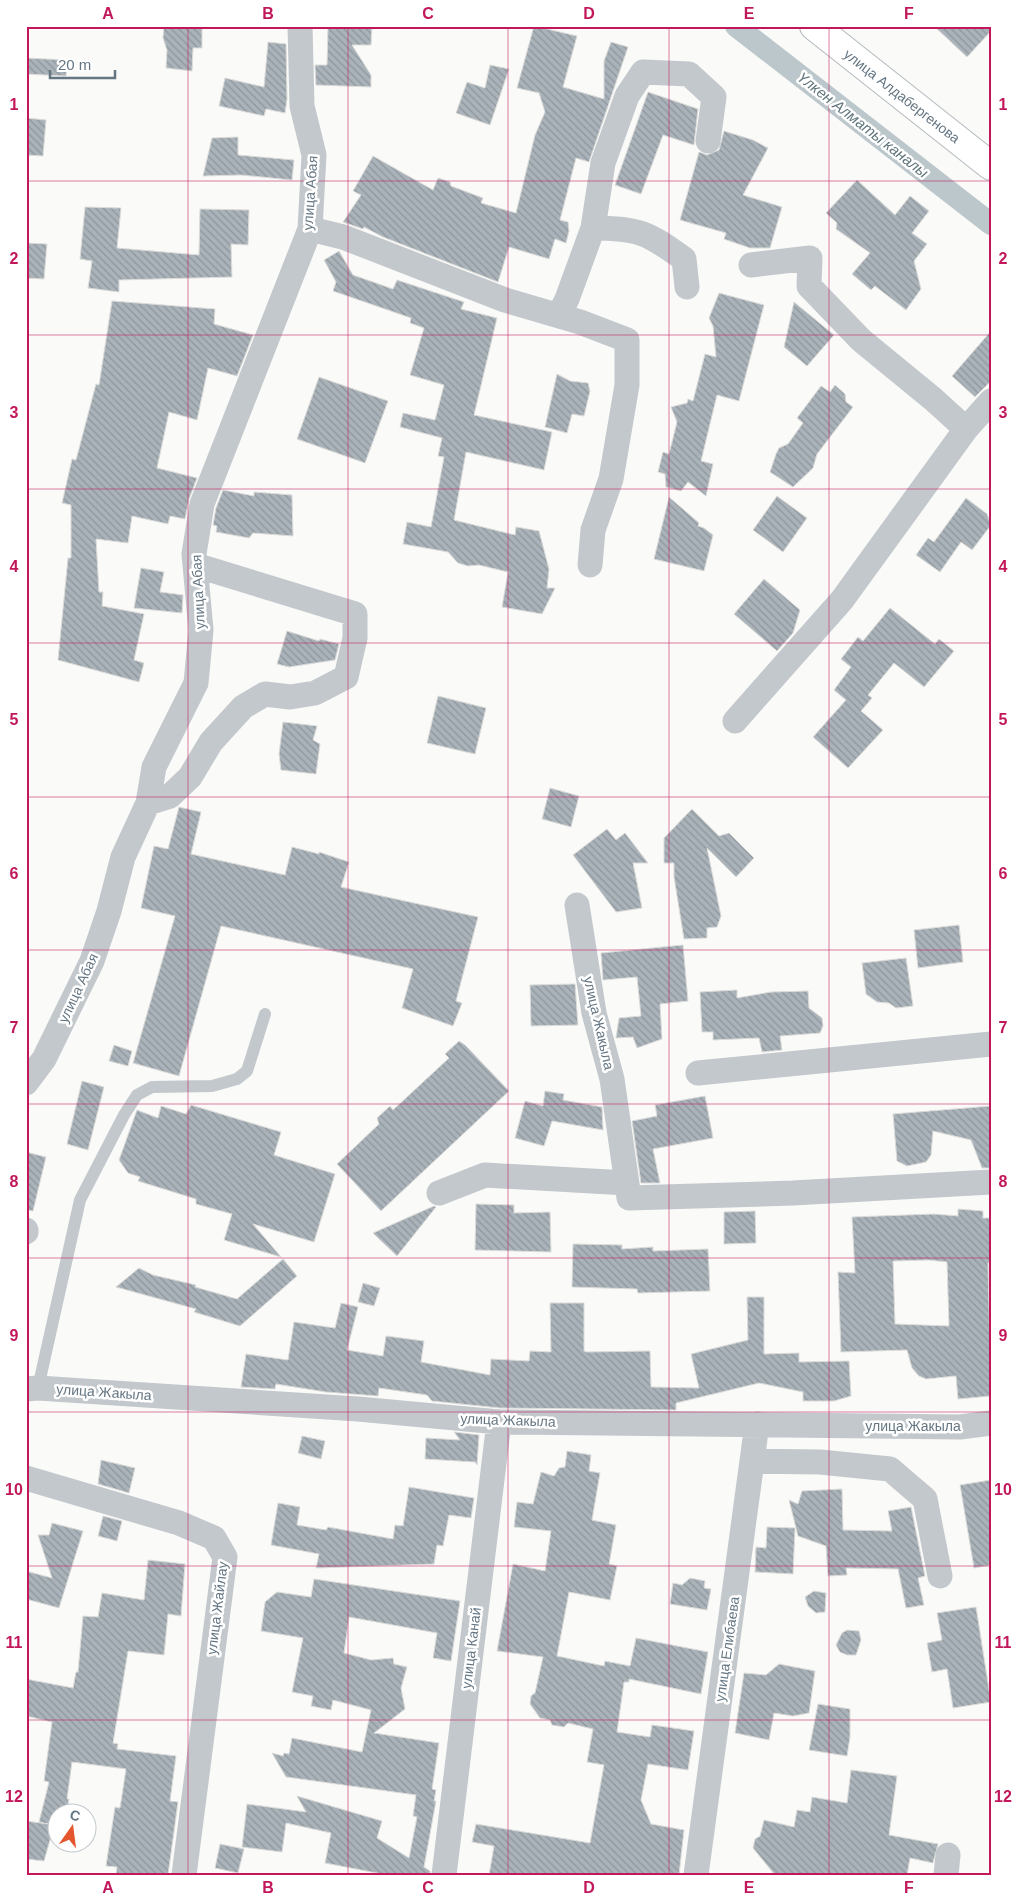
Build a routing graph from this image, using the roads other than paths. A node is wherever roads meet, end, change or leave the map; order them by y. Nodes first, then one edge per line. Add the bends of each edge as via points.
1 (300, 26) edge
2 (814, 26) edge
3 (708, 141) dead end
4 (991, 166) edge
5 (594, 228) junction
6 (310, 229) junction
7 (751, 265) dead end
8 (687, 287) dead end
9 (559, 315) junction
10 (991, 401) edge
11 (966, 429) junction
12 (195, 565) junction
13 (590, 565) dead end
14 (735, 721) dead end
15 (148, 803) junction
16 (577, 906) dead end
17 (265, 1014) dead end
18 (991, 1044) edge
19 (698, 1073) dead end
20 (26, 1083) edge
21 (991, 1182) edge
22 (627, 1183) junction
23 (439, 1193) dead end
24 (32, 1389) edge
25 (499, 1422) junction
26 (991, 1423) edge
27 (757, 1424) junction
28 (752, 1461) junction
29 (26, 1478) edge
30 (940, 1576) dead end
31 (184, 1875) edge
32 (444, 1875) edge
33 (696, 1875) edge

1 - 6 street, улица Абая via 302,106 314,155
2 - 4 main road, улица Алдабергенова
3 - 5 street via 714,98 689,74 643,72 628,96 603,163
5 - 8 street via 626,228 653,237 684,259
5 - 9 street
6 - 9 street via 343,237 505,300
6 - 12 street, улица Абая via 202,504
7 - 11 street via 810,258 809,286 861,340
9 - 13 street via 627,340 627,385 611,479 593,530
10 - 11 street
11 - 14 street via 842,600
12 - 15 street, улица Абая via 201,630 196,683 154,767
12 - 15 street via 355,614 355,638 346,677 316,693 290,697 265,694 243,708 211,742 190,777 170,796
15 - 20 street, улица Абая via 123,857 92,961 44,1059
16 - 22 street, улица Жакыла via 594,1013 612,1079
17 - 24 lane via 247,1071 237,1079 212,1086 152,1087 137,1095 124,1115 80,1200
18 - 19 street
21 - 22 street via 629,1198
22 - 23 street via 485,1174
24 - 25 street, улица Жакыла via 358,1409
25 - 27 street, улица Жакыла
25 - 32 street, улица Канай
26 - 27 street, улица Жакыла via 960,1427
27 - 28 street, улица Елибаева
28 - 30 street via 820,1462 890,1469 925,1499
28 - 33 street, улица Елибаева
29 - 31 street, улица Жайлау via 179,1523 214,1538 225,1558

